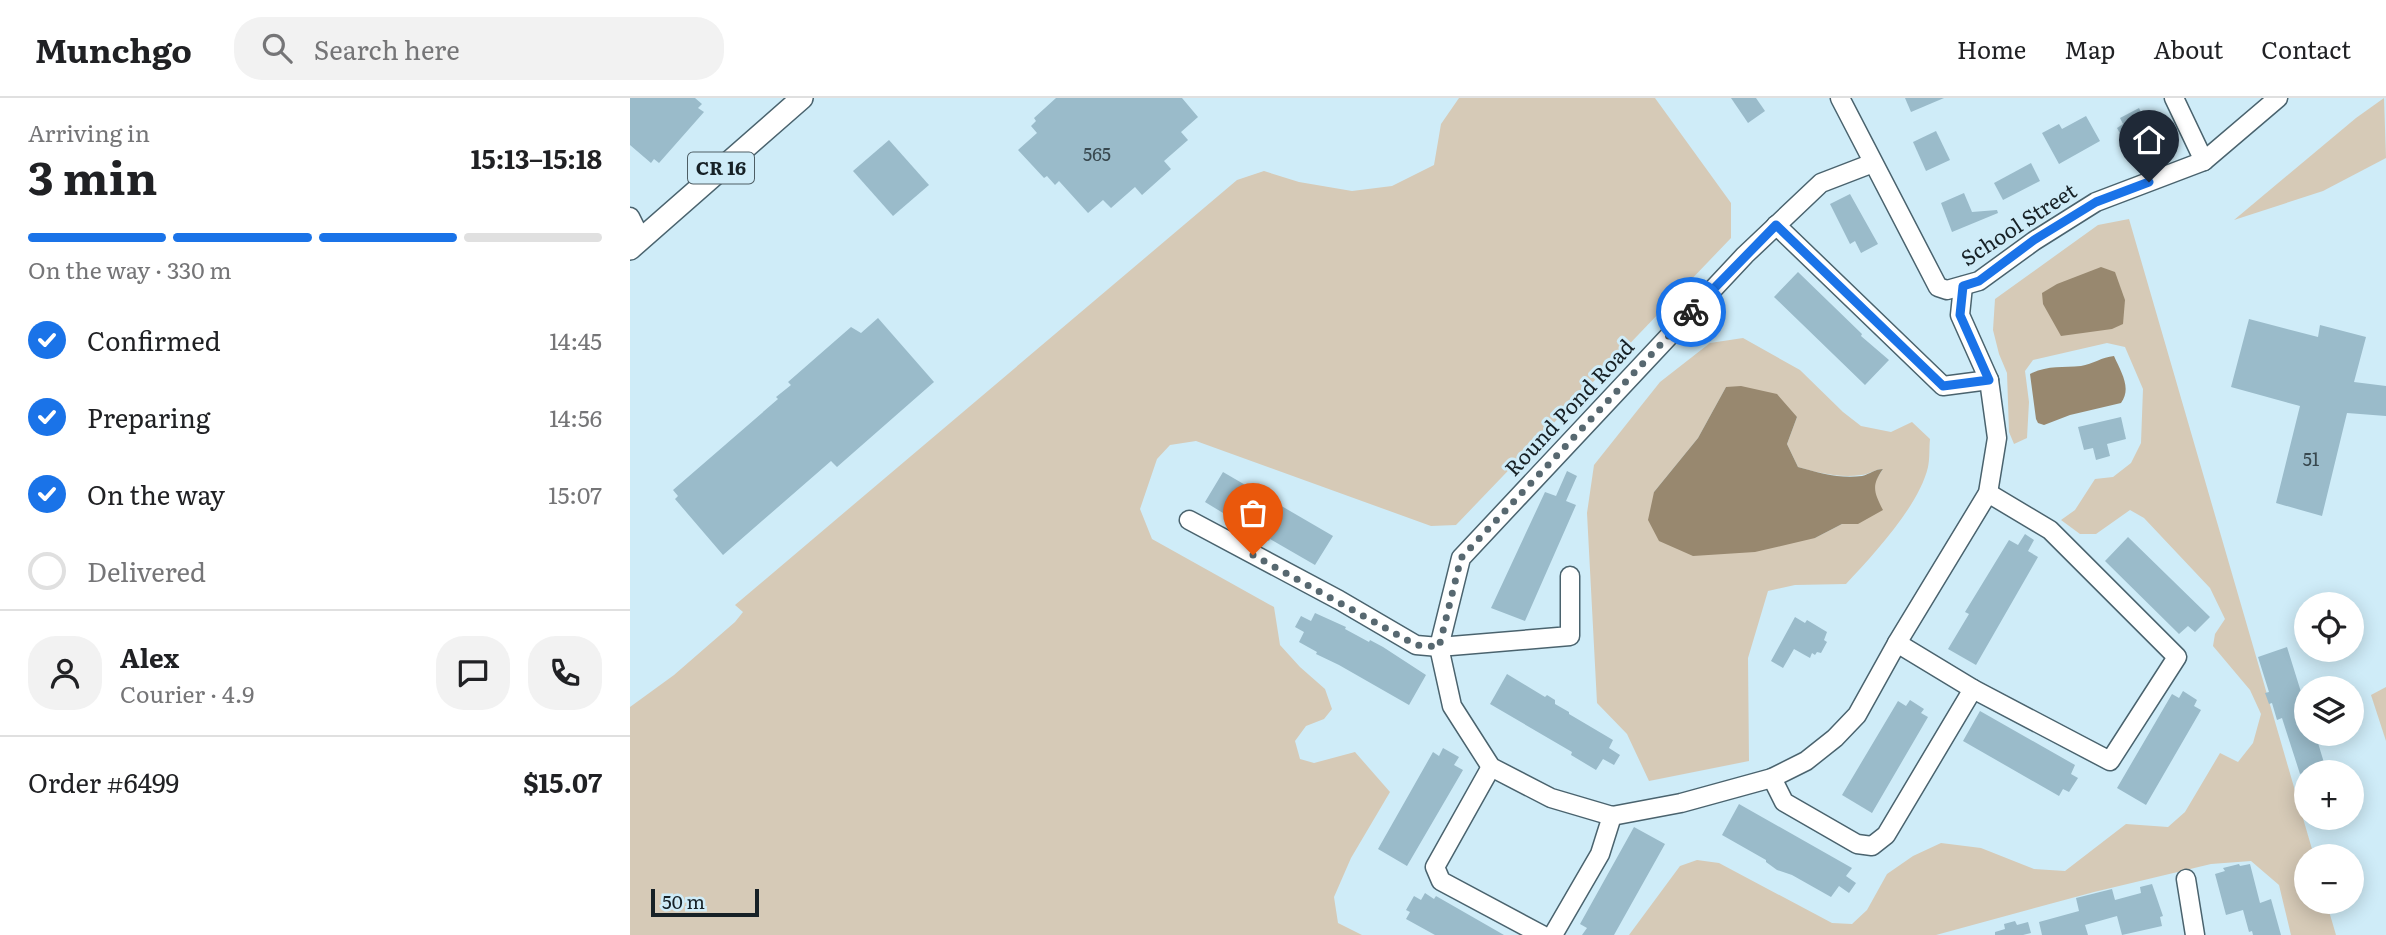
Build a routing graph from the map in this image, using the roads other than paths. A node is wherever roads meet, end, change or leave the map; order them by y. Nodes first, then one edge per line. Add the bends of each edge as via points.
1 (802, 98) edge
2 (1840, 98) edge
3 (2174, 98) edge
4 (2278, 98) edge
5 (2204, 161) junction
6 (1873, 163) junction
7 (630, 218) edge
8 (1776, 225) junction
9 (636, 244) edge
10 (1963, 286) junction
11 (1989, 380) junction
12 (1988, 493) junction
13 (1189, 520) dead end
14 (1570, 576) dead end
15 (1897, 643) junction
16 (1439, 647) junction
17 (1973, 689) junction
18 (1491, 768) junction
19 (1772, 778) junction
20 (1612, 816) junction
21 (2186, 879) dead end
22 (1542, 935) edge
23 (1553, 935) edge
24 (2195, 935) edge

1 - 9 main road, CR 16
2 - 6 street
3 - 5 street
4 - 5 street, School Street
5 - 10 street, School Street via 2096,202 1979,281
6 - 8 street, Round Pond Road via 1821,183
6 - 10 street via 1938,287
7 - 9 street
8 - 11 street via 1943,386
8 - 16 street, Round Pond Road via 1461,558
10 - 11 street via 1960,315
11 - 12 street via 1997,438
12 - 15 street
12 - 17 street via 2050,530 2177,657 2110,761
13 - 16 street via 1416,645
14 - 16 street via 1570,636
15 - 17 street
15 - 19 street via 1857,715 1806,761
16 - 18 street, Round Pond Road via 1452,706
17 - 19 street via 1886,835 1872,846 1857,844 1784,802
18 - 20 street via 1551,798
18 - 22 street via 1435,867 1441,881
19 - 20 street
20 - 23 street via 1600,854
21 - 24 street

